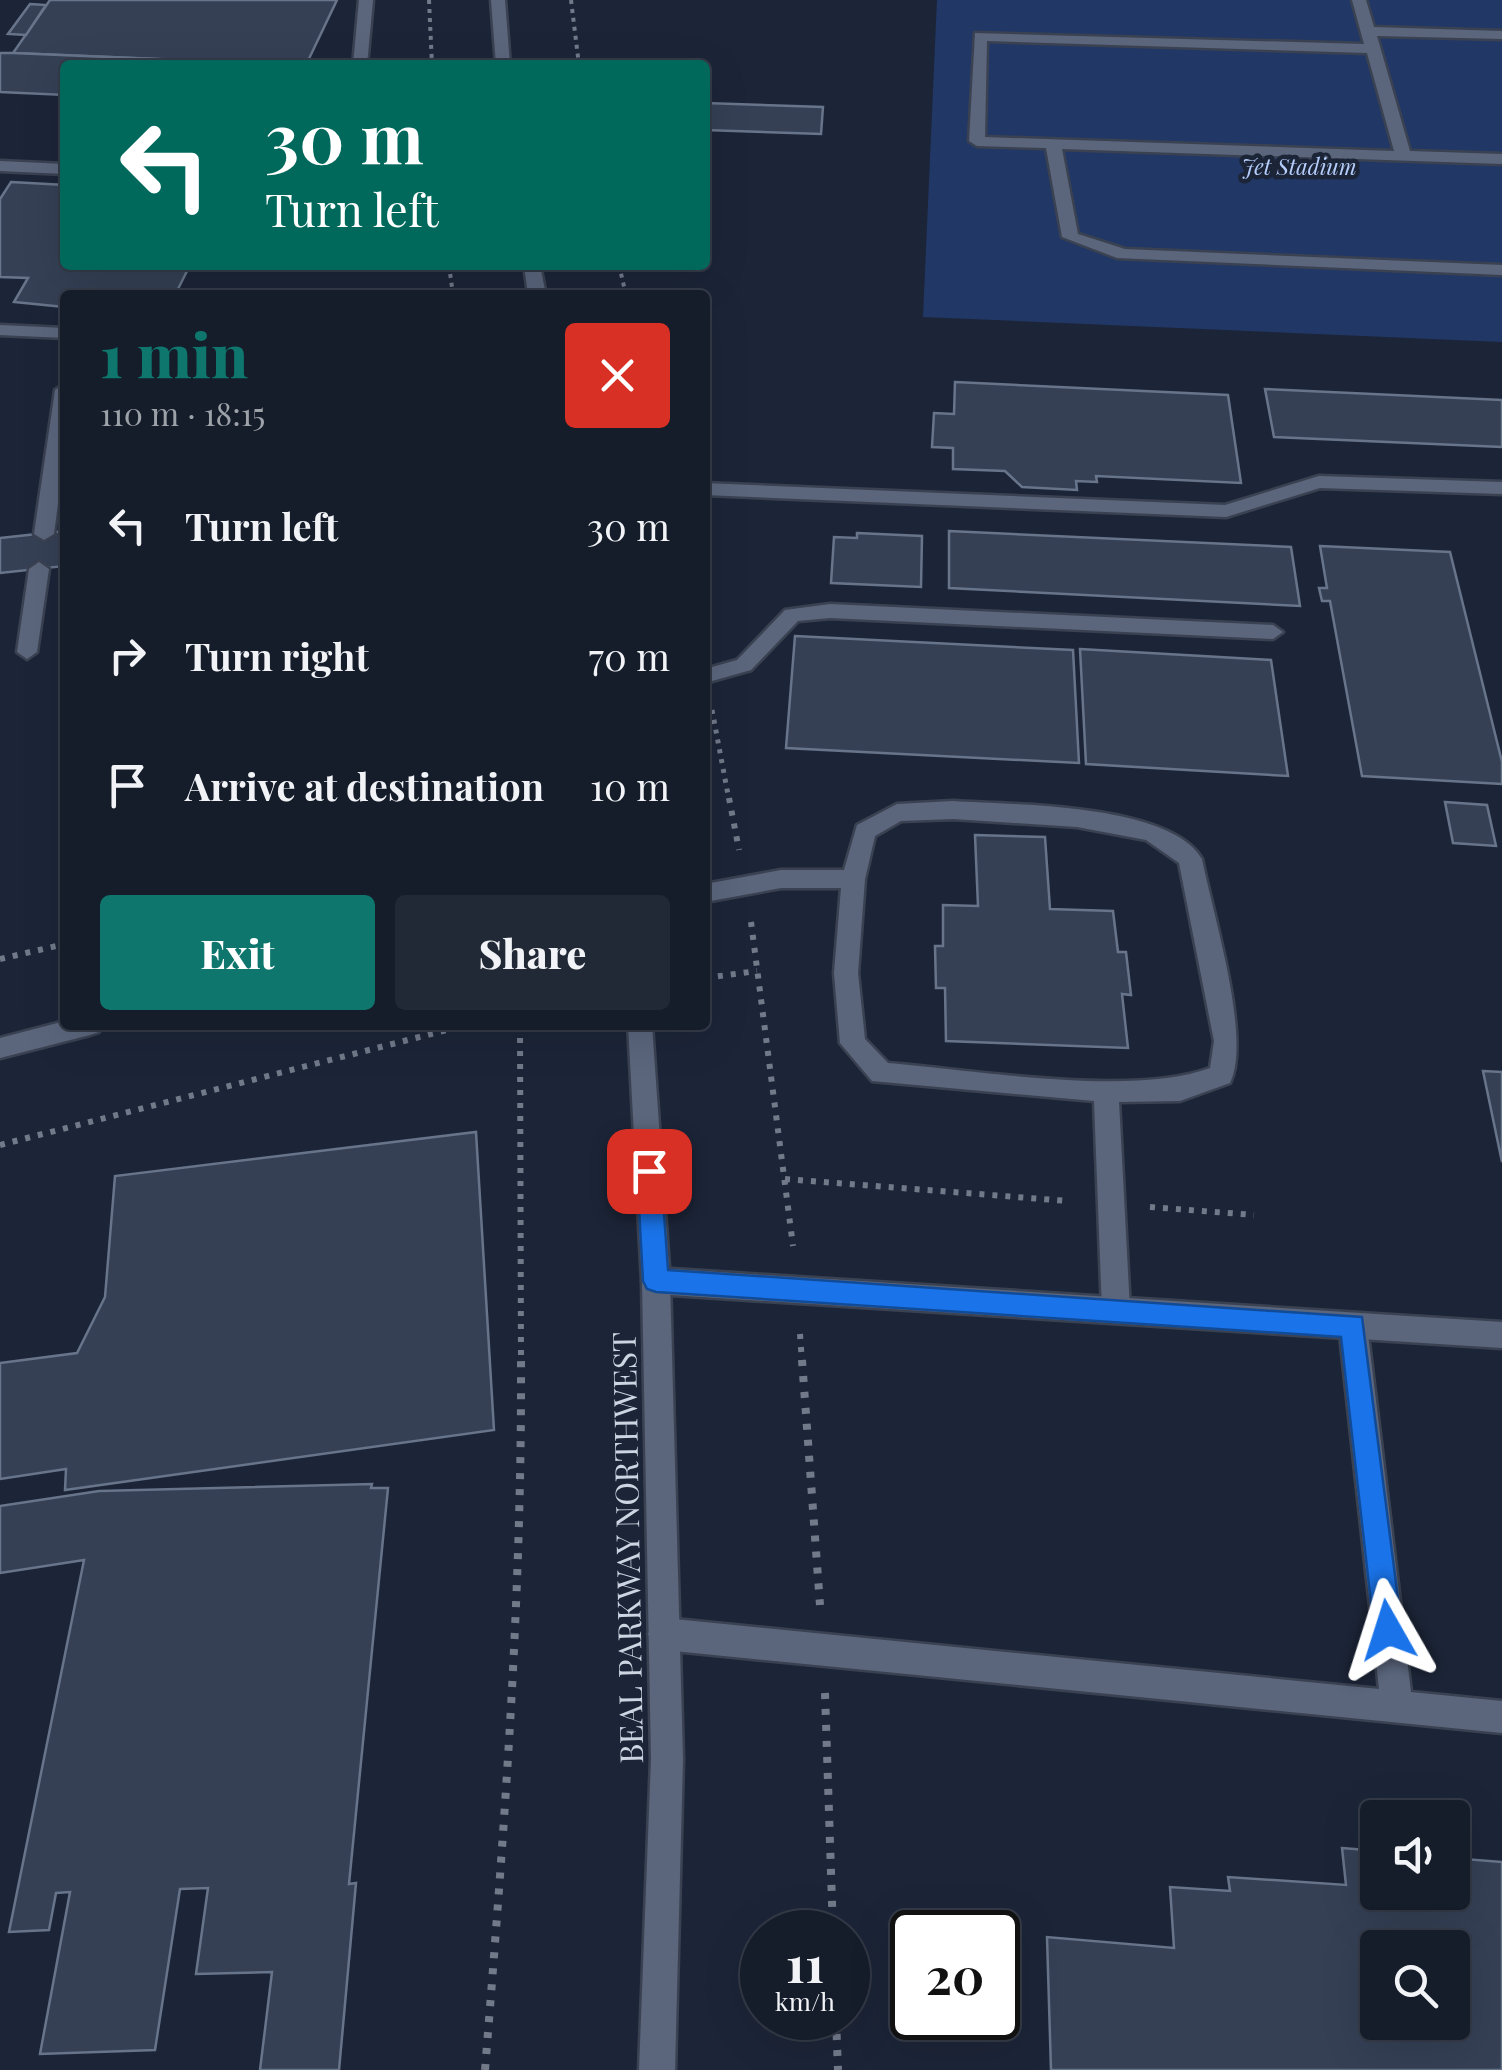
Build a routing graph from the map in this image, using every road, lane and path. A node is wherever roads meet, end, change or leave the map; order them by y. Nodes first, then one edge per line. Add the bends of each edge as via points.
1 (366, 0) edge
2 (429, 0) edge
3 (498, 0) edge
4 (572, 0) edge
5 (1359, 0) edge
6 (1368, 31) junction
7 (1502, 35) edge
8 (1373, 49) junction
9 (360, 60) edge
10 (432, 60) edge
11 (503, 60) edge
12 (578, 60) edge
13 (1054, 144) junction
14 (1403, 156) junction
15 (1502, 159) edge
16 (0, 166) edge
17 (60, 169) edge
18 (1502, 270) edge
19 (0, 330) edge
20 (60, 333) edge
21 (60, 419) edge
22 (1502, 488) edge
23 (710, 489) edge
24 (44, 534) dead end
25 (39, 569) dead end
26 (1273, 632) dead end
27 (27, 652) dead end
28 (710, 675) edge
29 (853, 878) junction
30 (710, 892) edge
31 (60, 945) edge
32 (0, 959) edge
33 (757, 971) dead end
34 (710, 977) edge
35 (70, 1030) edge
36 (447, 1030) edge
37 (520, 1030) edge
38 (640, 1030) edge
39 (0, 1048) edge
40 (1106, 1092) junction
41 (0, 1145) edge
42 (785, 1180) dead end
43 (1111, 1204) junction
44 (1254, 1215) dead end
45 (656, 1281) junction
46 (1116, 1310) junction
47 (1352, 1326) junction
48 (1502, 1335) edge
49 (664, 1634) junction
50 (1397, 1706) junction
51 (1502, 1717) edge
52 (837, 2040) edge
53 (484, 2070) edge
54 (657, 2070) edge
55 (838, 2070) edge

1 - 9 main road
2 - 10 path
3 - 11 main road
4 - 12 path
5 - 6 main road
6 - 7 main road
6 - 8 main road
8 - 13 main road via 980,36 977,141
8 - 14 main road
13 - 14 main road
13 - 18 main road via 1070,238 1122,254
14 - 15 main road
16 - 17 main road
19 - 20 main road
21 - 24 main road
22 - 23 main road via 1319,482 1226,511
25 - 27 main road
26 - 28 main road via 830,611 792,615 744,665
29 - 30 main road via 780,879
29 - 40 main road via 846,973 853,1043 881,1074
29 - 40 main road via 865,831 897,813 1077,818 1152,832 1190,859 1228,1041 1221,1076 1180,1090
31 - 32 path
33 - 34 path
35 - 39 main road
36 - 41 path
37 - 53 path via 522,1490 512,1740
38 - 45 main road, BEAL PARKWAY NORTHWEST
40 - 43 main road
42 - 43 path
43 - 44 path
43 - 46 main road
45 - 46 main road
45 - 49 main road, BEAL PARKWAY NORTHWEST
46 - 47 main road
47 - 48 main road
47 - 50 main road
49 - 50 main road
49 - 54 main road, BEAL PARKWAY NORTHWEST
50 - 51 main road
52 - 55 path

